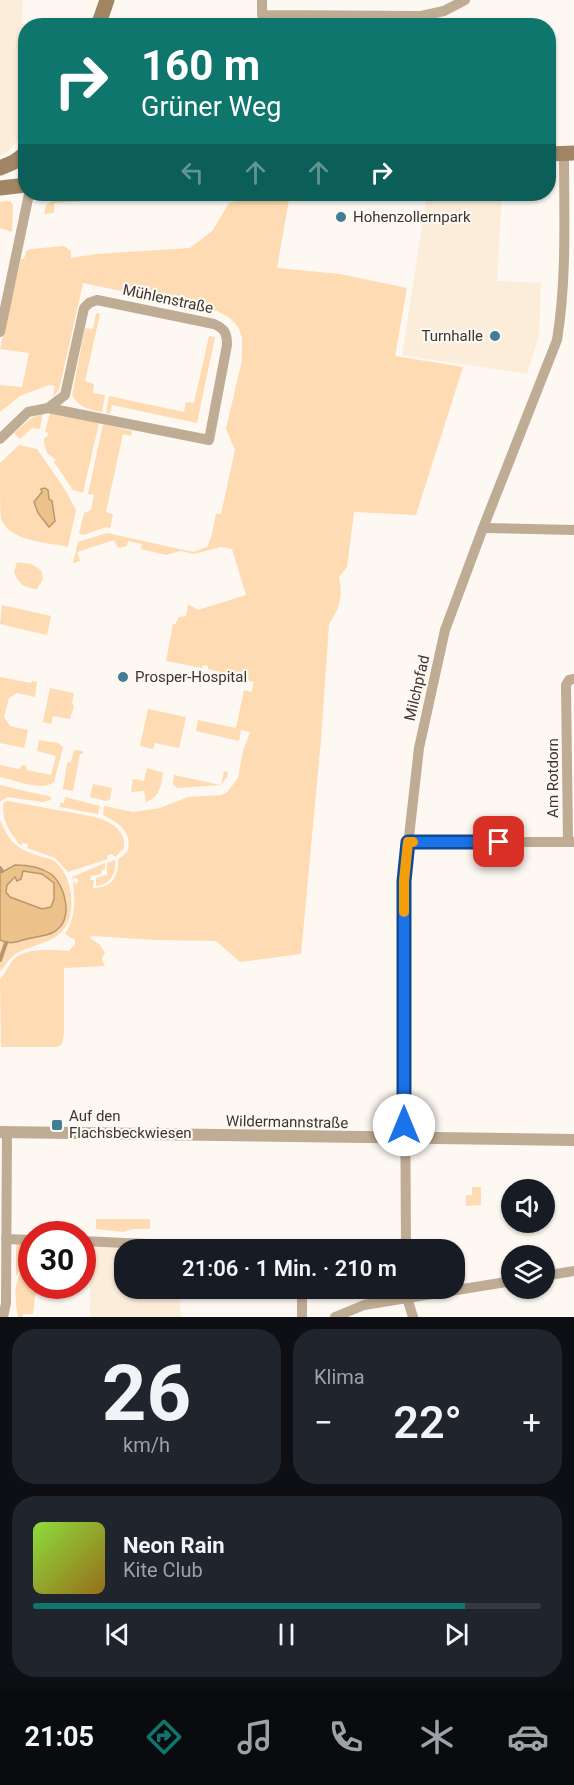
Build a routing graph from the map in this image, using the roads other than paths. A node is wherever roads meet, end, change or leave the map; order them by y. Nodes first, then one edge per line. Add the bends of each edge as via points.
1 (106, 0) edge
2 (262, 0) edge
3 (465, 0) edge
4 (100, 18) edge
5 (300, 18) edge
6 (388, 18) edge
7 (562, 154) edge
8 (18, 159) edge
9 (0, 168) edge
10 (18, 186) edge
11 (0, 188) edge
12 (28, 201) edge
13 (0, 332) edge
14 (48, 408) junction
15 (0, 439) edge
16 (483, 528) junction
17 (574, 530) edge
18 (574, 678) edge
19 (571, 710) edge
20 (408, 842) junction
21 (571, 842) edge
22 (3, 1132) edge
23 (404, 1138) junction
24 (574, 1140) edge
25 (6, 1239) junction
26 (18, 1239) edge
27 (406, 1239) edge
28 (96, 1242) edge
29 (114, 1243) edge
30 (574, 1271) edge
31 (555, 1274) edge
32 (501, 1282) edge
33 (465, 1286) edge
34 (302, 1299) edge
35 (386, 1299) edge
36 (408, 1299) edge
37 (3, 1317) edge
38 (302, 1317) edge
39 (335, 1317) edge
40 (413, 1317) edge

1 - 4 main road
2 - 5 street via 262,15
3 - 6 street via 444,11
7 - 16 street, Milchpfad via 563,282 557,340
8 - 9 main road
10 - 11 main road
12 - 13 street
14 - 14 street, Mühlenstraße via 209,440 227,334 214,324 115,303 89,303 84,308 65,395
14 - 15 street, Mühlenstraße via 28,412
16 - 17 street
16 - 20 street, Milchpfad via 446,630 418,748
18 - 19 street, Am Rotdorn via 566,685
19 - 21 street, Am Rotdorn
20 - 21 street
20 - 23 street, Milchpfad via 404,881
22 - 23 street, Wildermannstraße
22 - 25 street
23 - 24 street, Wildermannstraße
23 - 27 street, Milchpfad
25 - 26 street
25 - 37 street
28 - 29 street
30 - 31 street
32 - 33 street
34 - 38 street
35 - 39 street
36 - 40 street

